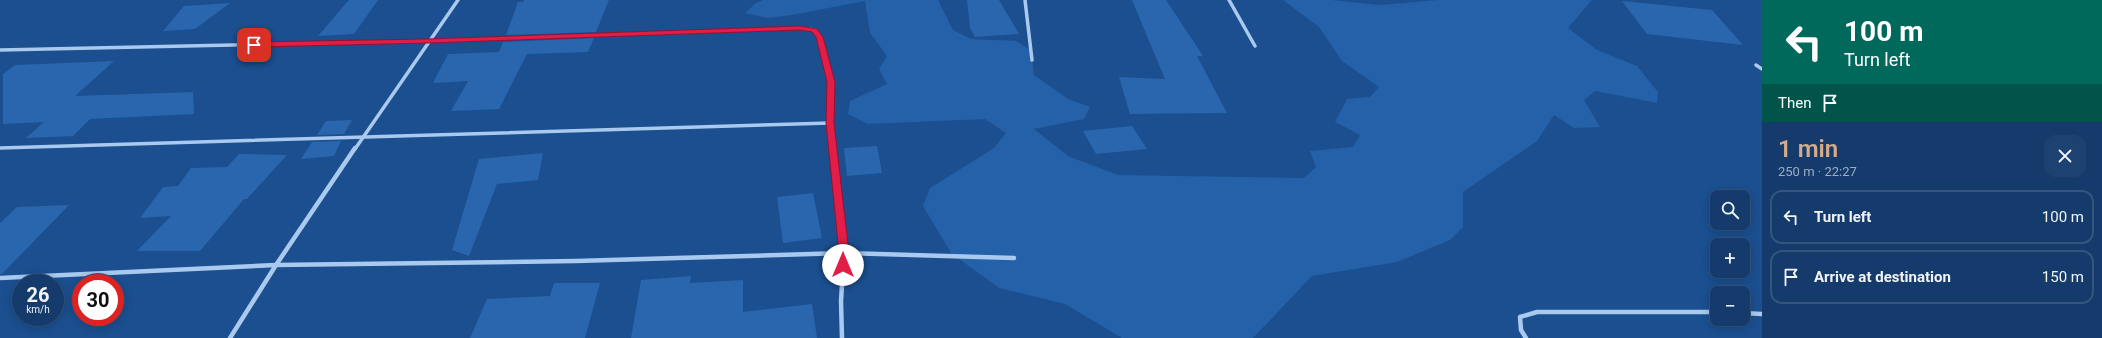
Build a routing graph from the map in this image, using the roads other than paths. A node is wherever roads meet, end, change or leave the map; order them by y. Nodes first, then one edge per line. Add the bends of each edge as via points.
1 (458, 0) edge
2 (1025, 0) edge
3 (1229, 0) edge
4 (428, 41) junction
5 (1255, 46) dead end
6 (0, 50) edge
7 (1032, 60) dead end
8 (1756, 65) dead end
9 (1762, 69) edge
10 (830, 123) junction
11 (364, 136) junction
12 (0, 148) edge
13 (844, 253) junction
14 (1014, 258) dead end
15 (276, 265) junction
16 (0, 278) edge
17 (1710, 312) edge
18 (1750, 313) edge
19 (1762, 314) edge
20 (230, 338) edge
21 (842, 338) edge
22 (1526, 338) edge

1 - 4 street
2 - 7 street
3 - 5 street
4 - 6 street
4 - 10 street via 793,28 815,30 820,37 831,82
4 - 11 street
8 - 9 street
10 - 11 street
10 - 13 street
11 - 12 street
11 - 15 street
13 - 14 street
13 - 15 street via 568,261
13 - 21 street
15 - 16 street
15 - 20 street
17 - 22 street via 1537,312 1520,317 1521,330
18 - 19 street

